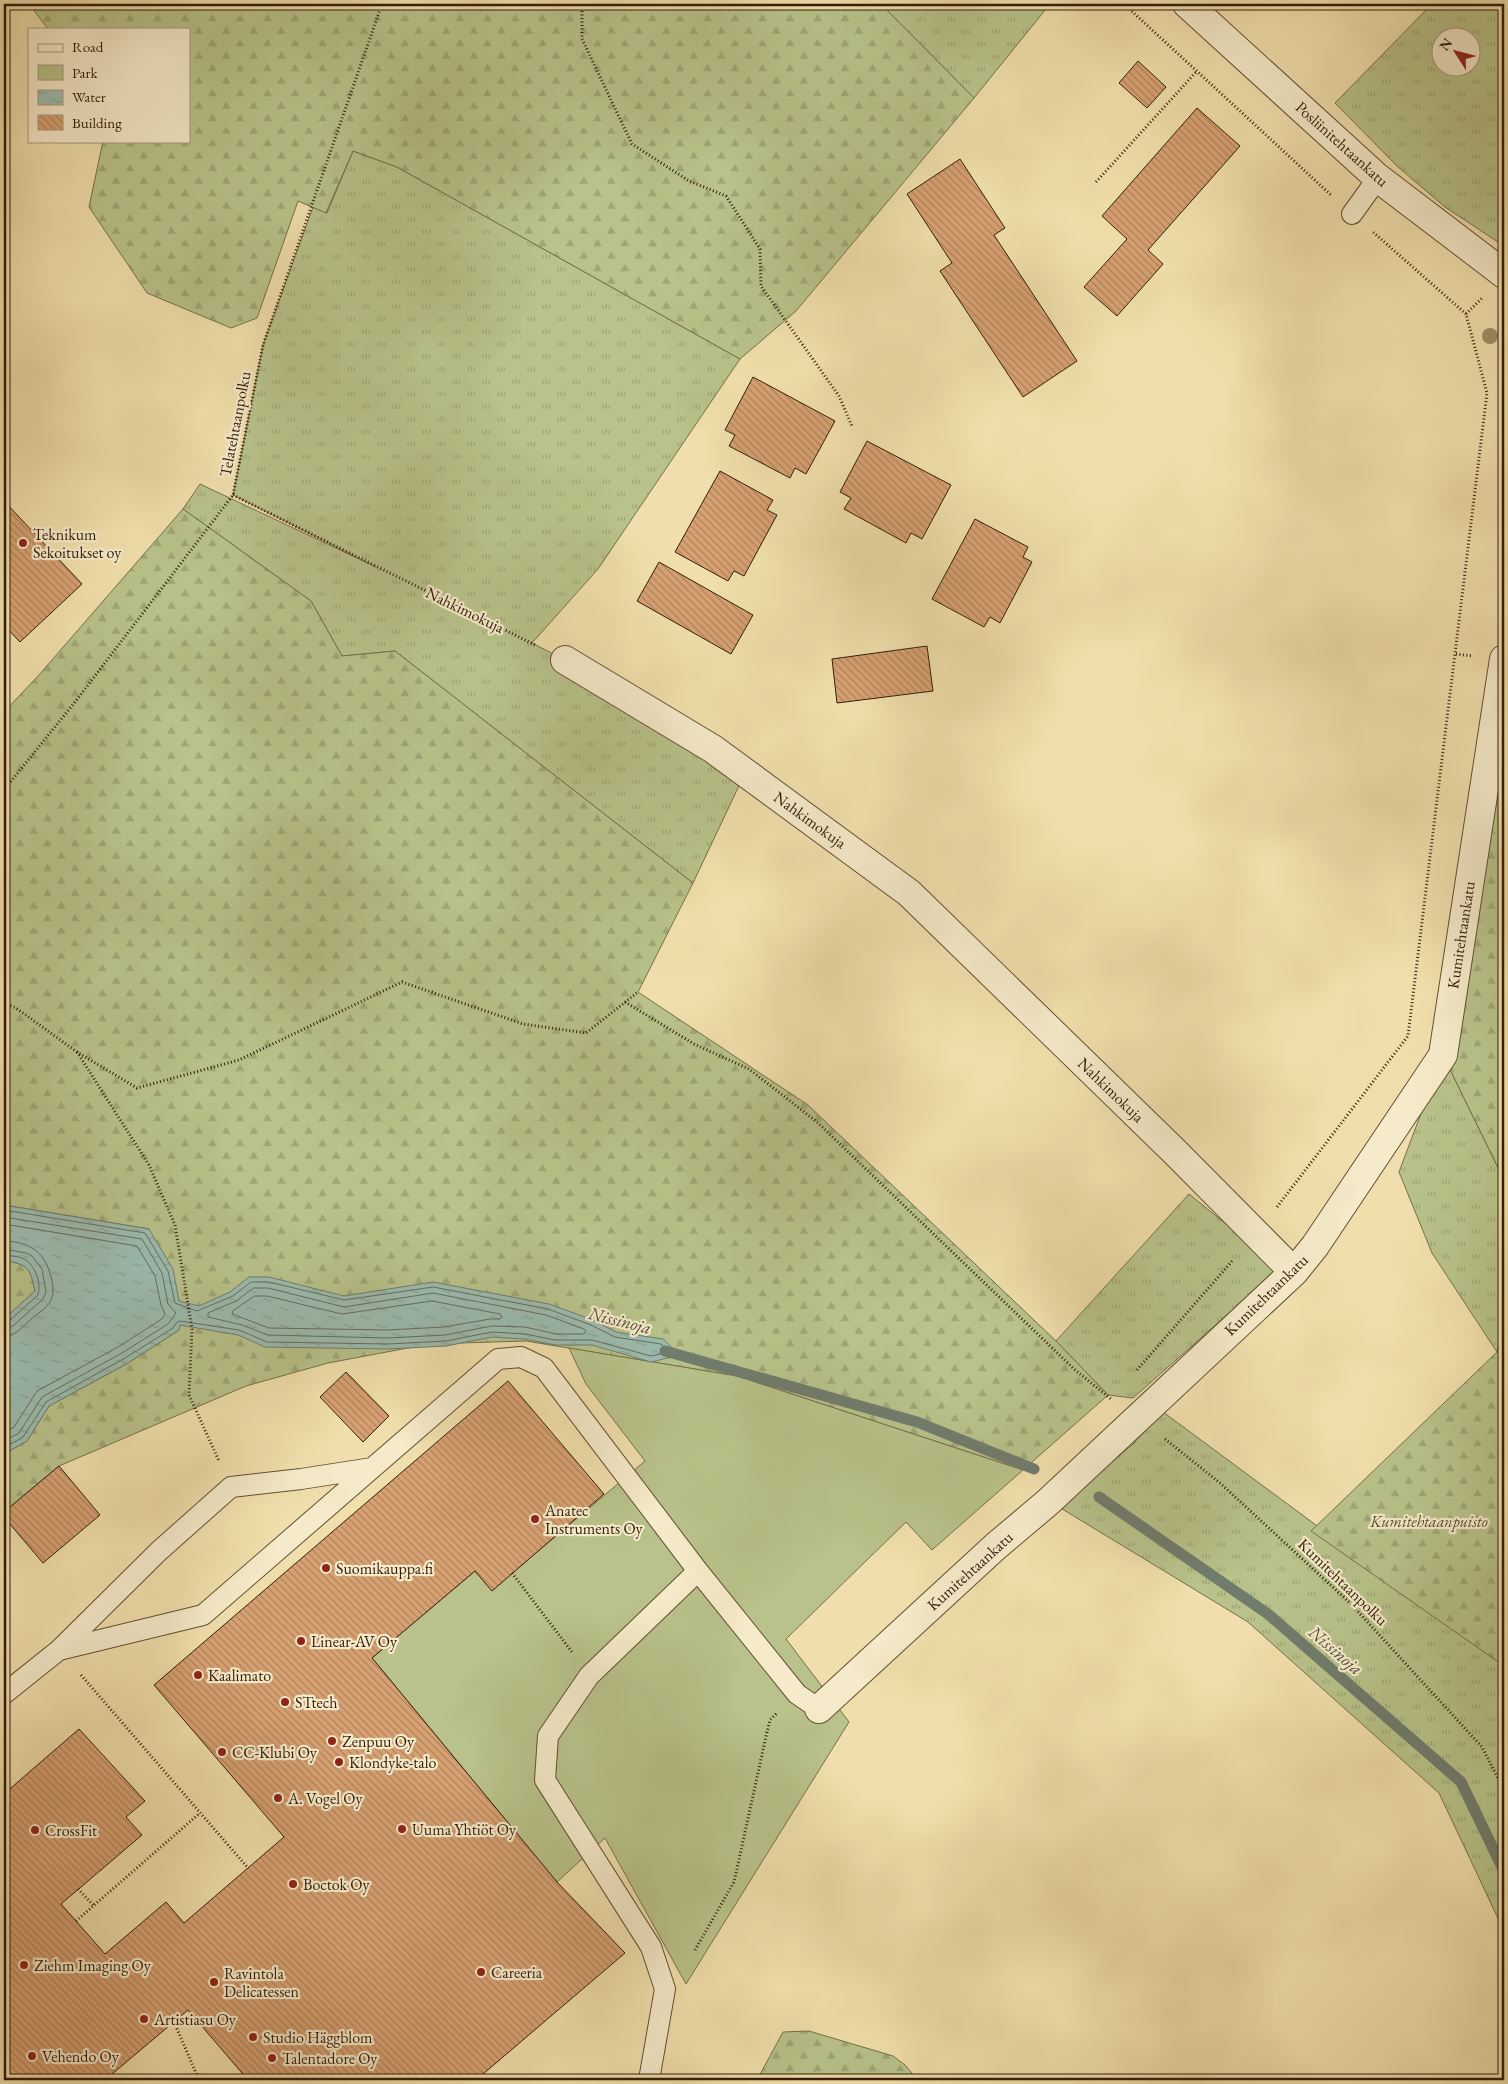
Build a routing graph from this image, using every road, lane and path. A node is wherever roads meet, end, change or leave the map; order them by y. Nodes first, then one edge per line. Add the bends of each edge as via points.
1 (382, 4) edge
2 (582, 4) edge
3 (1124, 4) edge
4 (1187, 4) edge
5 (1197, 71) junction
6 (1378, 178) junction
7 (1096, 182) dead end
8 (1352, 214) junction
9 (1504, 274) edge
10 (852, 426) dead end
11 (233, 496) junction
12 (1504, 658) edge
13 (564, 660) joint
14 (1500, 708) edge
15 (4, 790) edge
16 (638, 992) dead end
17 (625, 1002) junction
18 (4, 1003) edge
19 (77, 1052) junction
20 (1257, 1233) junction
21 (1294, 1272) junction
22 (1136, 1371) dead end
23 (1117, 1392) dead end
24 (1111, 1400) junction
25 (1137, 1416) junction
26 (372, 1468) junction
27 (231, 1487) junction
28 (698, 1571) junction
29 (512, 1573) dead end
30 (60, 1650) junction
31 (589, 1676) junction
32 (4, 1694) edge
33 (819, 1709) joint
34 (770, 1720) dead end
35 (1504, 1790) edge
36 (200, 1813) junction
37 (248, 1868) dead end
38 (78, 1889) dead end
39 (94, 1906) junction
40 (76, 1921) dead end
41 (695, 1950) dead end
42 (174, 2022) dead end
43 (198, 2080) edge
44 (649, 2080) edge

1 - 11 path, Telatehtaanpolku via 263,346
2 - 10 path via 582,40 632,144 689,181 726,196 760,249 761,286 838,396
3 - 5 path
4 - 6 street, Posliinitehtaankatu
5 - 7 path
5 - 8 path
6 - 8 lane
6 - 9 street, Posliinitehtaankatu
8 - 20 path via 1466,314 1488,393 1408,1036
11 - 13 path, Nahkimokuja
11 - 15 path, Telatehtaanpolku
12 - 14 street, Kumitehtaankatu
13 - 20 street, Nahkimokuja via 713,749 909,894
14 - 21 street, Kumitehtaankatu via 1443,1055 1315,1246
16 - 17 path
17 - 19 path via 586,1033 523,1024 402,982 239,1060 137,1088
17 - 24 path, Kumitehtaanpolku via 694,1044 749,1069 818,1122 1074,1369
18 - 19 path via 16,1008
19 - 27 path via 149,1165 175,1225 192,1329 189,1395
20 - 21 street, Nahkimokuja
20 - 22 path
21 - 25 street, Kumitehtaankatu
23 - 24 path
24 - 25 path, Kumitehtaanpolku
25 - 33 street, Kumitehtaankatu via 1047,1503
25 - 35 path, Kumitehtaanpolku via 1220,1483 1351,1604 1482,1747
26 - 27 lane
26 - 28 lane via 498,1359 521,1357 544,1368
26 - 30 lane via 202,1615
27 - 30 lane via 159,1551
28 - 31 lane
28 - 33 lane via 797,1694
29 - 31 path
30 - 32 lane
30 - 36 path
31 - 44 lane via 548,1736 545,1780 651,1947 665,1989
34 - 41 path via 734,1882
36 - 37 path
36 - 39 path
38 - 39 path
39 - 40 path
42 - 43 path

